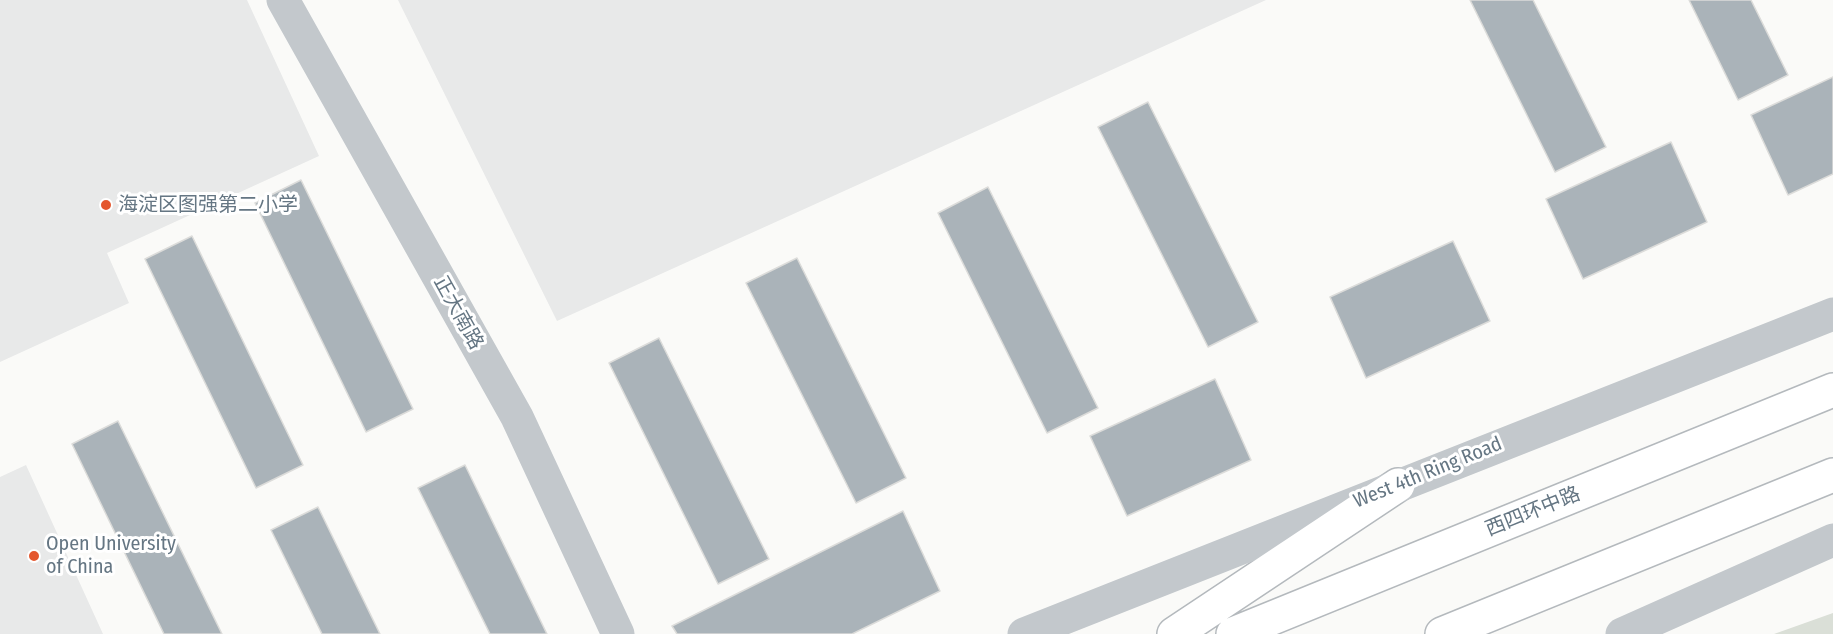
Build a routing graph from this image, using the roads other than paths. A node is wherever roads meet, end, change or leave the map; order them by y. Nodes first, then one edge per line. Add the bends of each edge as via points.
1 (283, 0) edge
2 (1833, 314) edge
3 (1833, 390) edge
4 (1833, 475) edge
5 (1398, 485) junction
6 (1833, 540) edge
7 (618, 634) edge
8 (1024, 634) edge
9 (1174, 634) edge
10 (1233, 634) edge
11 (1442, 634) edge
12 (1622, 634) edge

1 - 7 street, 正大南路 via 517,417
2 - 5 street, West 4th Ring Road
3 - 10 highway, 西四环中路
4 - 11 highway
5 - 8 street, West 4th Ring Road
5 - 9 highway
6 - 12 street

